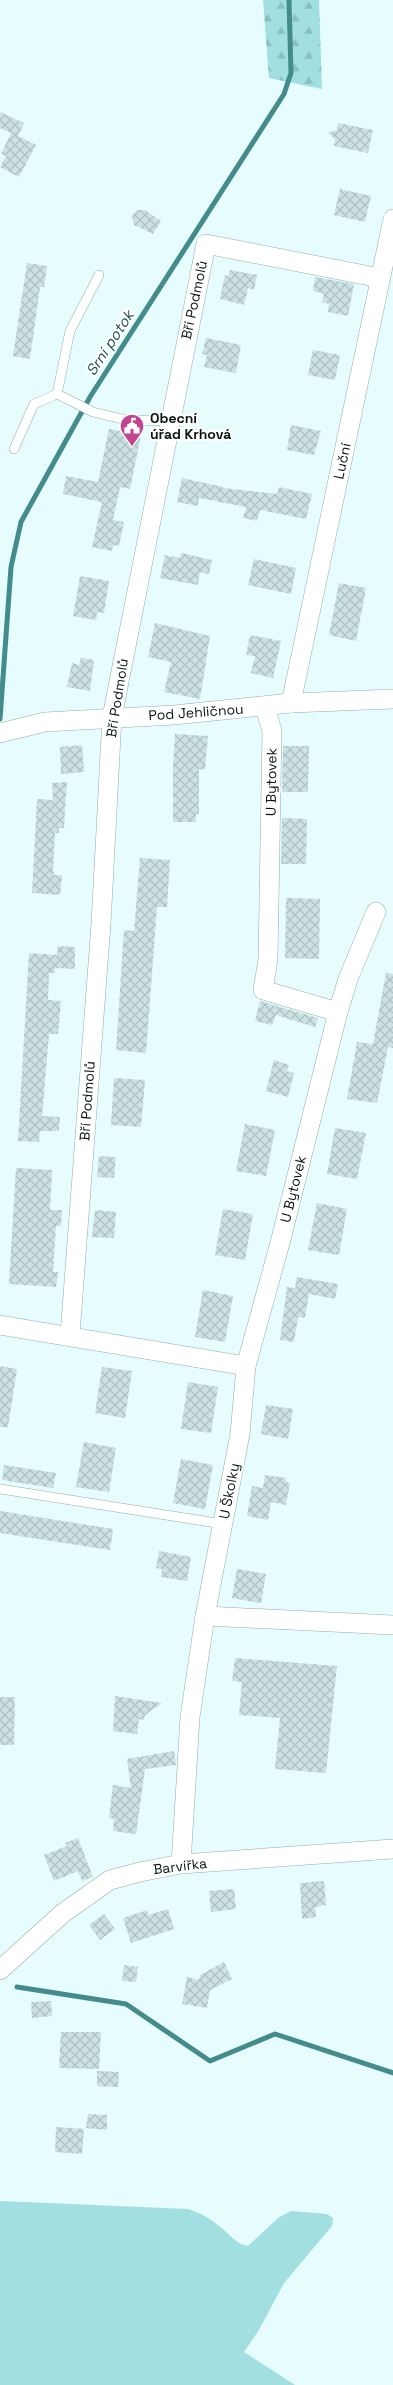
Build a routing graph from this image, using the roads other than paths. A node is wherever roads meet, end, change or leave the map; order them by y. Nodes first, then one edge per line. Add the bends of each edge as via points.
1 (393, 219) edge
2 (99, 275) dead end
3 (380, 278) junction
4 (57, 394) junction
5 (169, 421) junction
6 (14, 449) dead end
7 (393, 698) edge
8 (291, 703) junction
9 (265, 707) junction
10 (112, 717) junction
11 (6, 732) edge
12 (376, 912) dead end
13 (338, 1012) junction
14 (0, 1325) edge
15 (70, 1336) junction
16 (246, 1366) junction
17 (0, 1489) edge
18 (222, 1524) junction
19 (205, 1616) junction
20 (393, 1625) edge
21 (393, 1849) edge
22 (181, 1864) junction
23 (0, 1970) edge

1 - 3 street, Luční
2 - 4 lane via 70,331
3 - 5 street, Bří Podmolů via 206,244
3 - 8 street, Luční
4 - 5 lane via 93,412 126,420
4 - 6 lane via 34,404
5 - 10 street, Bří Podmolů
7 - 8 street, Pod Jehličnou
8 - 9 street, Pod Jehličnou
9 - 10 street, Pod Jehličnou
9 - 13 street, U Bytovek via 272,731 268,960 264,990
10 - 11 street, Pod Jehličnou via 45,722
10 - 15 street, Bří Podmolů via 101,924
12 - 13 street, U Bytovek
13 - 16 street, U Bytovek
14 - 15 street
15 - 16 street
16 - 18 street, U Školky via 240,1434
17 - 18 lane
18 - 19 street, U Školky
19 - 20 street
19 - 22 street, U Školky via 190,1717
21 - 22 street, Barvířka
22 - 23 street, Barvířka via 110,1880 63,1913

